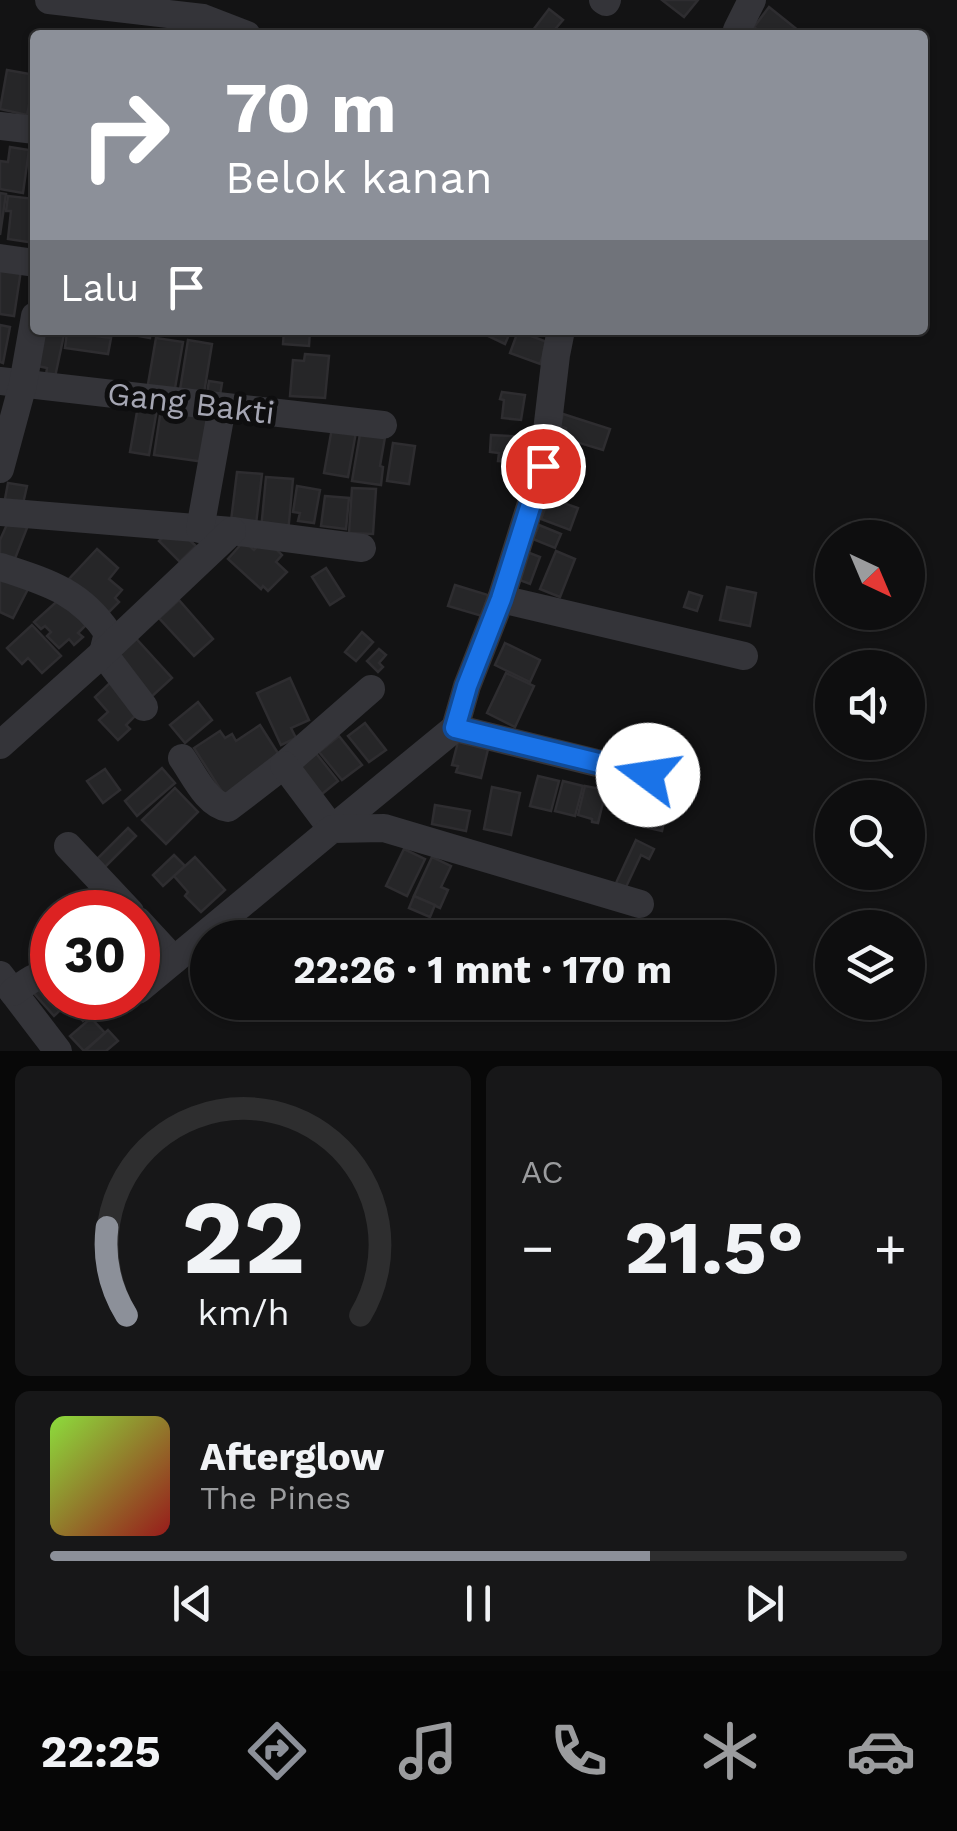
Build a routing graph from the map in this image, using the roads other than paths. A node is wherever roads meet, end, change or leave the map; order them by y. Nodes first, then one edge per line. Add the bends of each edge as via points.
1 (49, 0) edge
2 (752, 0) edge
3 (234, 30) edge
4 (737, 30) dead end
5 (0, 126) edge
6 (30, 129) edge
7 (0, 258) edge
8 (30, 262) edge
9 (30, 330) edge
10 (560, 335) edge
11 (11, 382) edge
12 (222, 406) junction
13 (383, 425) dead end
14 (0, 469) edge
15 (0, 512) edge
16 (200, 529) junction
17 (232, 531) junction
18 (362, 548) dead end
19 (1, 566) edge
20 (501, 599) junction
21 (103, 653) junction
22 (744, 656) dead end
23 (371, 689) dead end
24 (144, 707) dead end
25 (455, 728) junction
26 (0, 744) edge
27 (182, 758) dead end
28 (284, 765) junction
29 (686, 785) dead end
30 (332, 829) junction
31 (68, 846) dead end
32 (109, 890) edge
33 (640, 904) dead end
34 (160, 945) edge
35 (174, 960) junction
36 (160, 972) edge
37 (6, 983) edge
38 (58, 1051) edge

1 - 3 street via 203,18
2 - 4 street
5 - 6 street
7 - 8 street
9 - 11 street
10 - 20 street via 543,466
11 - 12 street, Gang Bakti
11 - 14 street
12 - 13 street, Gang Bakti
12 - 16 street
15 - 16 street
16 - 17 street
17 - 18 street
17 - 21 street
19 - 21 street via 52,584 95,614 108,633
20 - 22 street
20 - 25 street
21 - 24 street
21 - 26 street
23 - 28 street
25 - 29 street
25 - 30 street
27 - 28 street via 221,808
28 - 30 street
30 - 33 street via 384,828
30 - 35 street
31 - 32 street
34 - 35 street
35 - 36 street
37 - 38 street

